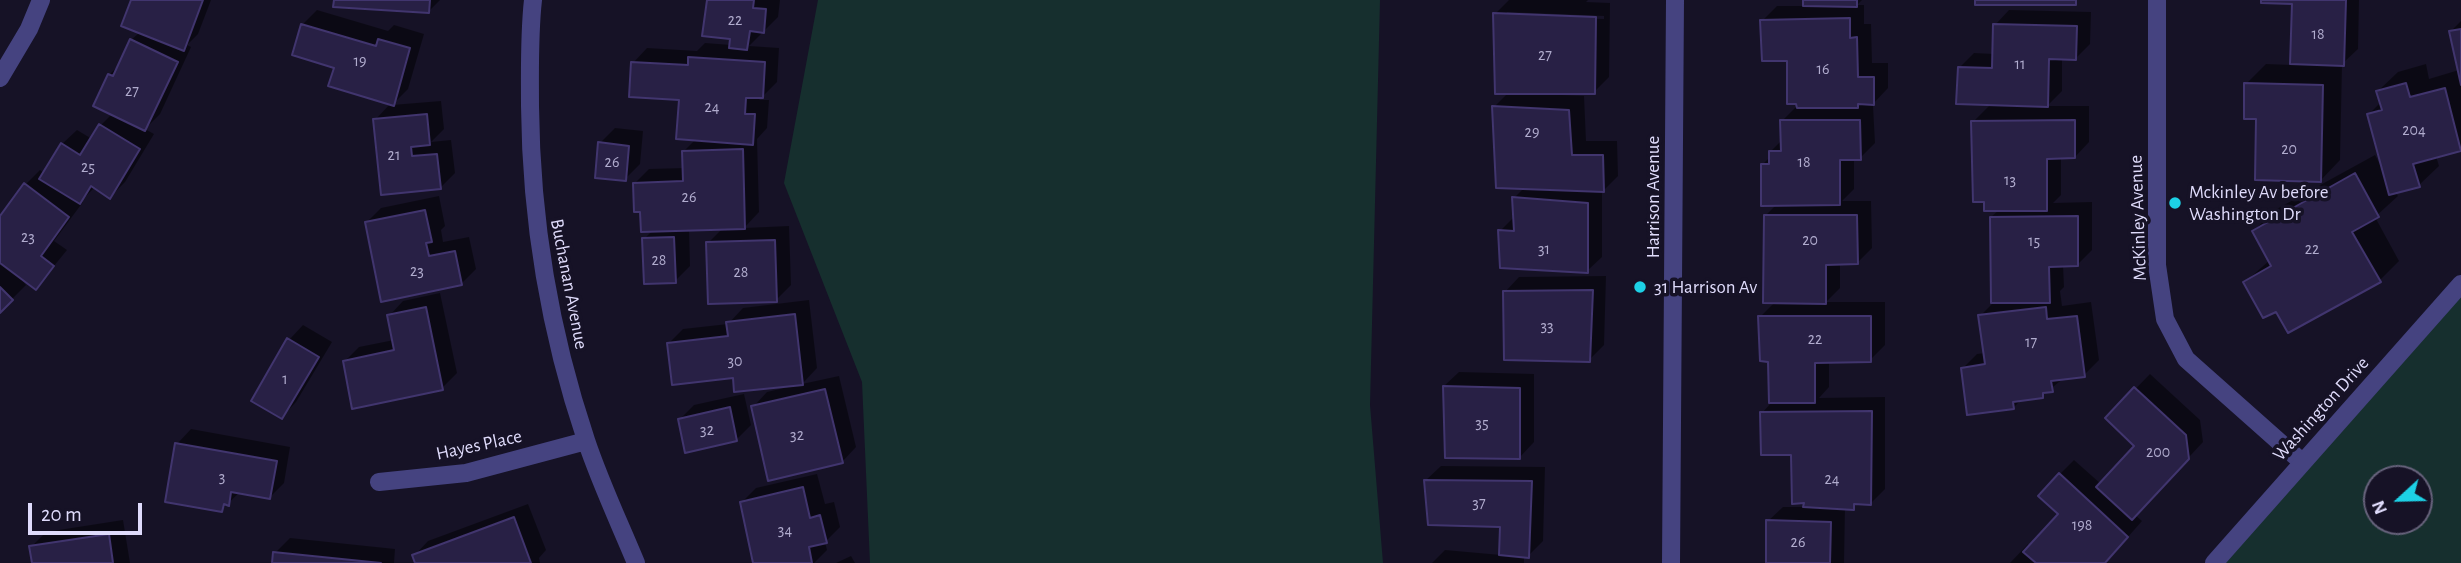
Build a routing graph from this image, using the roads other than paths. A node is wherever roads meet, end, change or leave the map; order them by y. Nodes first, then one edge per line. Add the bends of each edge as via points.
1 (41, 0) edge
2 (533, 0) edge
3 (1675, 0) edge
4 (2157, 0) edge
5 (0, 78) edge
6 (2461, 284) edge
7 (586, 442) junction
8 (2302, 462) junction
9 (379, 482) dead end
10 (636, 563) edge
11 (1671, 563) edge
12 (2214, 563) edge

1 - 5 street
2 - 7 street, Buchanan Avenue via 530,108 535,219 549,305
3 - 11 street, Harrison Avenue
4 - 8 street, McKinley Avenue via 2157,265 2165,319 2186,359
6 - 8 street, Washington Drive
7 - 9 street, Hayes Place via 466,473
7 - 10 street, Buchanan Avenue
8 - 12 street, Washington Drive

